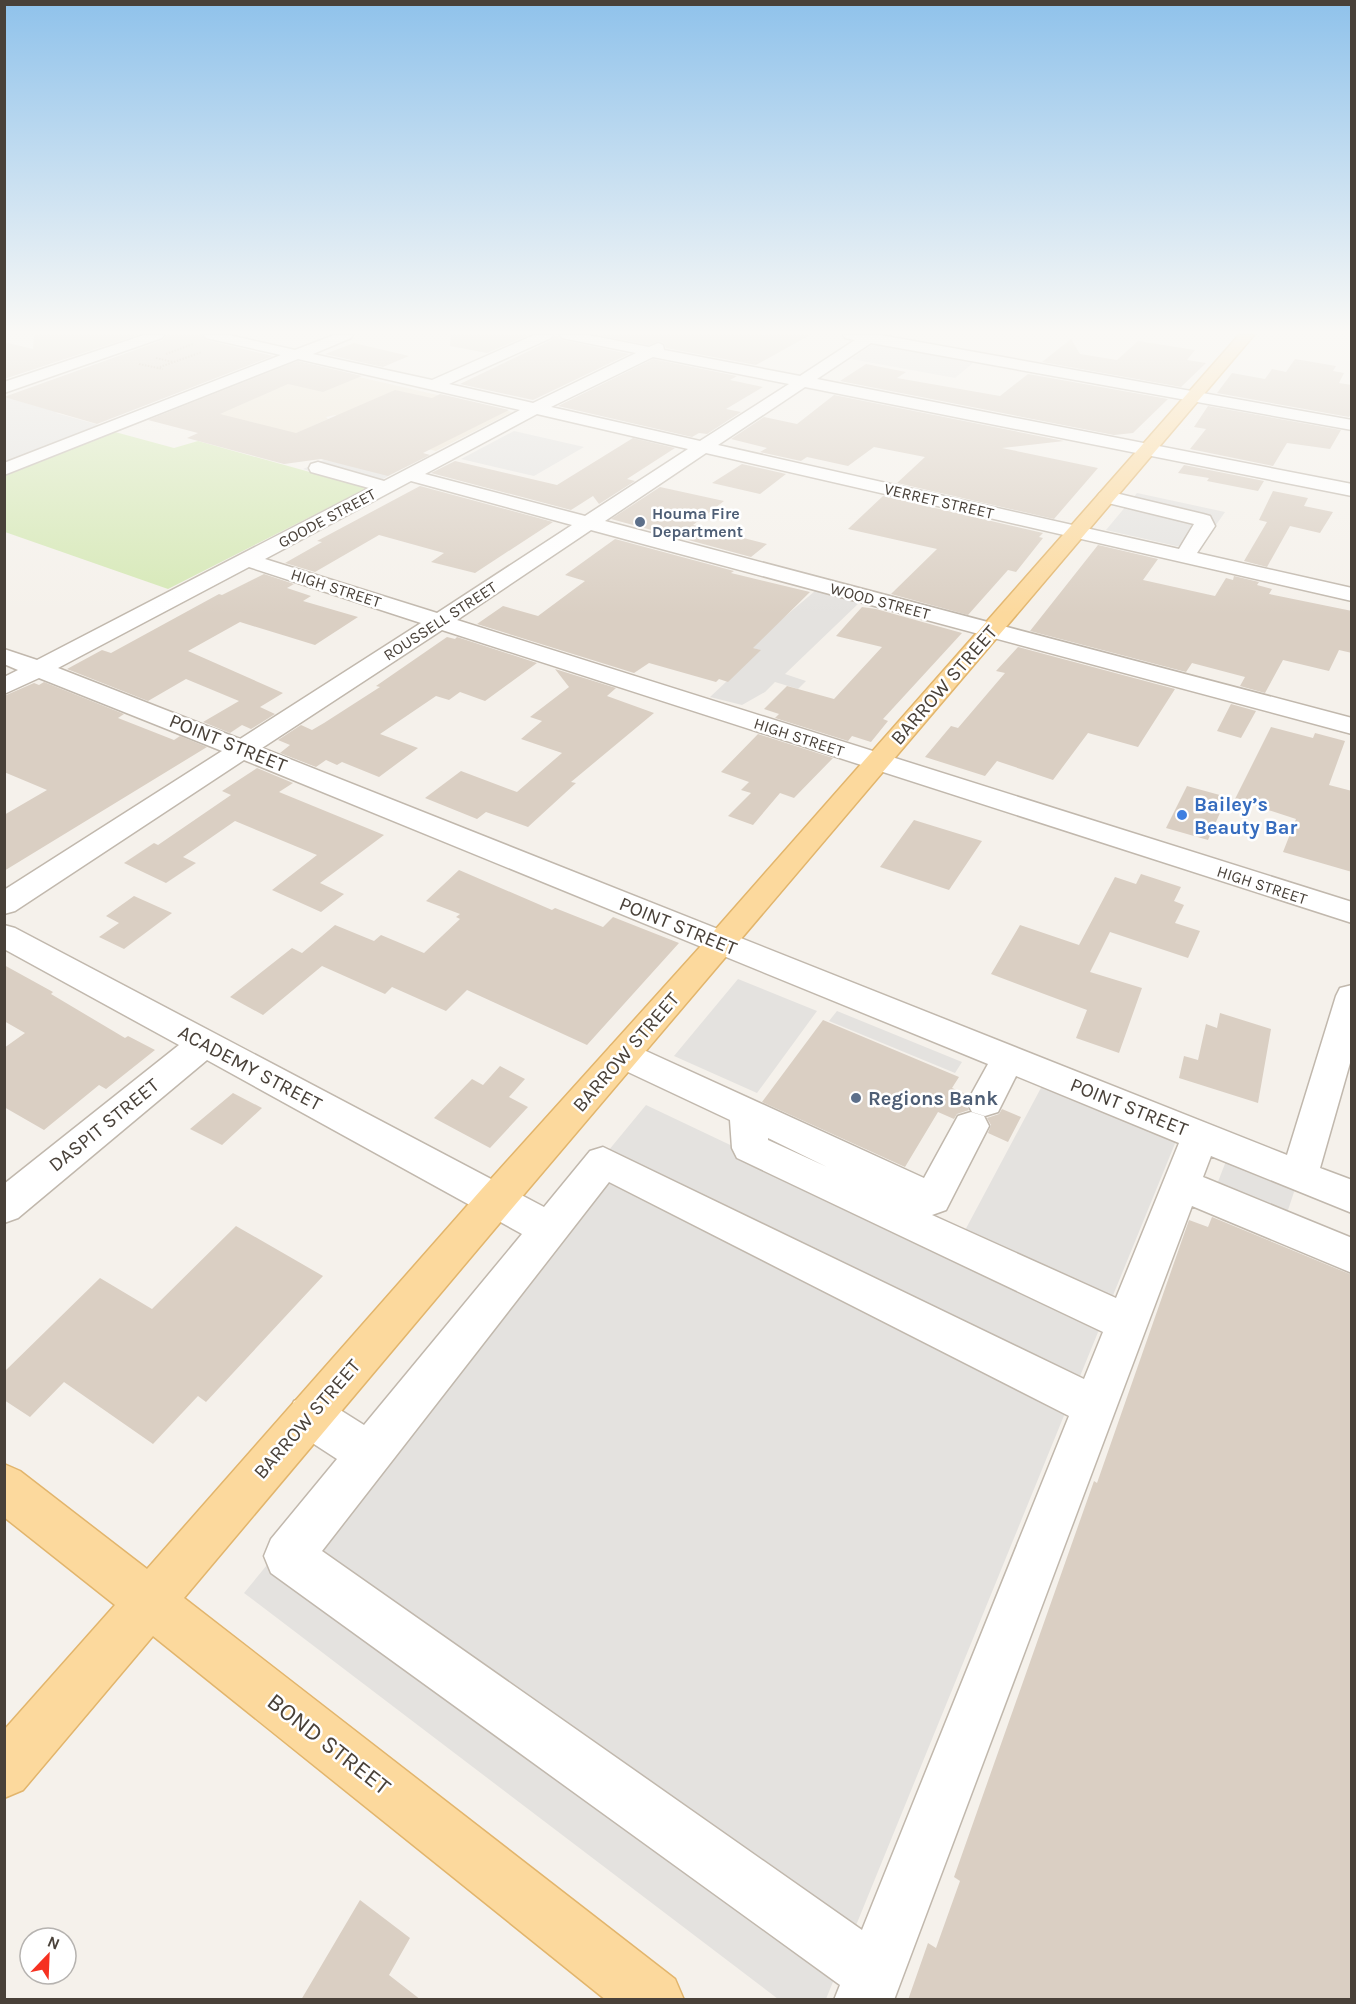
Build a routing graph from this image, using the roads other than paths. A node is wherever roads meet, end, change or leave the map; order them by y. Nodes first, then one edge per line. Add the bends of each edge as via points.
1 (109, 429) edge
2 (497, 429) edge
3 (622, 429) edge
4 (732, 429) edge
5 (1041, 429) edge
6 (1166, 429) edge
7 (705, 447) junction
8 (1148, 450) junction
9 (318, 468) dead end
10 (4, 470) edge
11 (408, 475) junction
12 (386, 487) junction
13 (1352, 490) edge
14 (1094, 513) junction
15 (588, 523) junction
16 (1184, 557) junction
17 (247, 560) junction
18 (1352, 595) edge
19 (440, 621) junction
20 (992, 630) junction
21 (4, 656) edge
22 (38, 670) junction
23 (4, 687) edge
24 (1352, 726) edge
25 (242, 749) junction
26 (876, 761) junction
27 (4, 904) edge
28 (1352, 913) edge
29 (4, 935) edge
30 (721, 944) junction
31 (1352, 996) edge
32 (204, 1043) junction
33 (623, 1055) junction
34 (1008, 1059) junction
35 (747, 1113) junction
36 (1200, 1136) junction
37 (1299, 1176) junction
38 (1181, 1184) junction
39 (1352, 1197) edge
40 (495, 1201) junction
41 (4, 1207) edge
42 (549, 1229) junction
43 (1352, 1256) edge
44 (1127, 1323) junction
45 (1094, 1406) junction
46 (310, 1416) junction
47 (369, 1454) junction
48 (4, 1487) edge
49 (149, 1602) junction
50 (4, 1770) edge
51 (869, 1987) edge
52 (654, 2000) edge

1 - 10 street
2 - 11 street, GOODE STREET
3 - 7 street, VERRET STREET
4 - 7 street, ROUSSELL STREET
5 - 8 street
6 - 8 main road, BARROW STREET
7 - 14 street, VERRET STREET
7 - 15 street, ROUSSELL STREET
8 - 13 street
8 - 14 main road, BARROW STREET
9 - 12 street
11 - 12 street, GOODE STREET
11 - 15 street, WOOD STREET
12 - 17 street, GOODE STREET
14 - 16 street, VERRET STREET
14 - 16 street via 1125,516 1141,525 1197,537
14 - 20 main road, BARROW STREET
15 - 19 street, ROUSSELL STREET
15 - 20 street, WOOD STREET via 840,594
16 - 18 street, VERRET STREET
17 - 19 street, HIGH STREET
17 - 22 street, GOODE STREET
19 - 25 street, ROUSSELL STREET
19 - 26 street, HIGH STREET via 720,705
20 - 24 street, WOOD STREET
20 - 26 main road, BARROW STREET
21 - 22 street, POINT STREET
22 - 23 street, GOODE STREET
22 - 25 street, POINT STREET
25 - 27 street, ROUSSELL STREET
25 - 30 street, POINT STREET
26 - 28 street, HIGH STREET
26 - 30 main road, BARROW STREET
29 - 32 street, ACADEMY STREET
30 - 33 main road, BARROW STREET
30 - 34 street, POINT STREET
31 - 37 street
32 - 40 street, ACADEMY STREET
32 - 41 street, DASPIT STREET
33 - 35 street
33 - 40 main road, BARROW STREET
34 - 35 street via 932,1199
34 - 36 street, POINT STREET
35 - 44 street via 750,1148
36 - 37 street, POINT STREET
36 - 38 street
37 - 39 street, POINT STREET
38 - 43 street
38 - 44 street
40 - 42 street, ACADEMY STREET
40 - 46 main road, BARROW STREET
42 - 45 street via 603,1162
42 - 47 street
44 - 45 street
45 - 51 street
46 - 47 street
46 - 49 main road, BARROW STREET
47 - 51 street via 288,1556
48 - 49 main road, BOND STREET
49 - 50 main road, BARROW STREET
49 - 52 main road, BOND STREET

